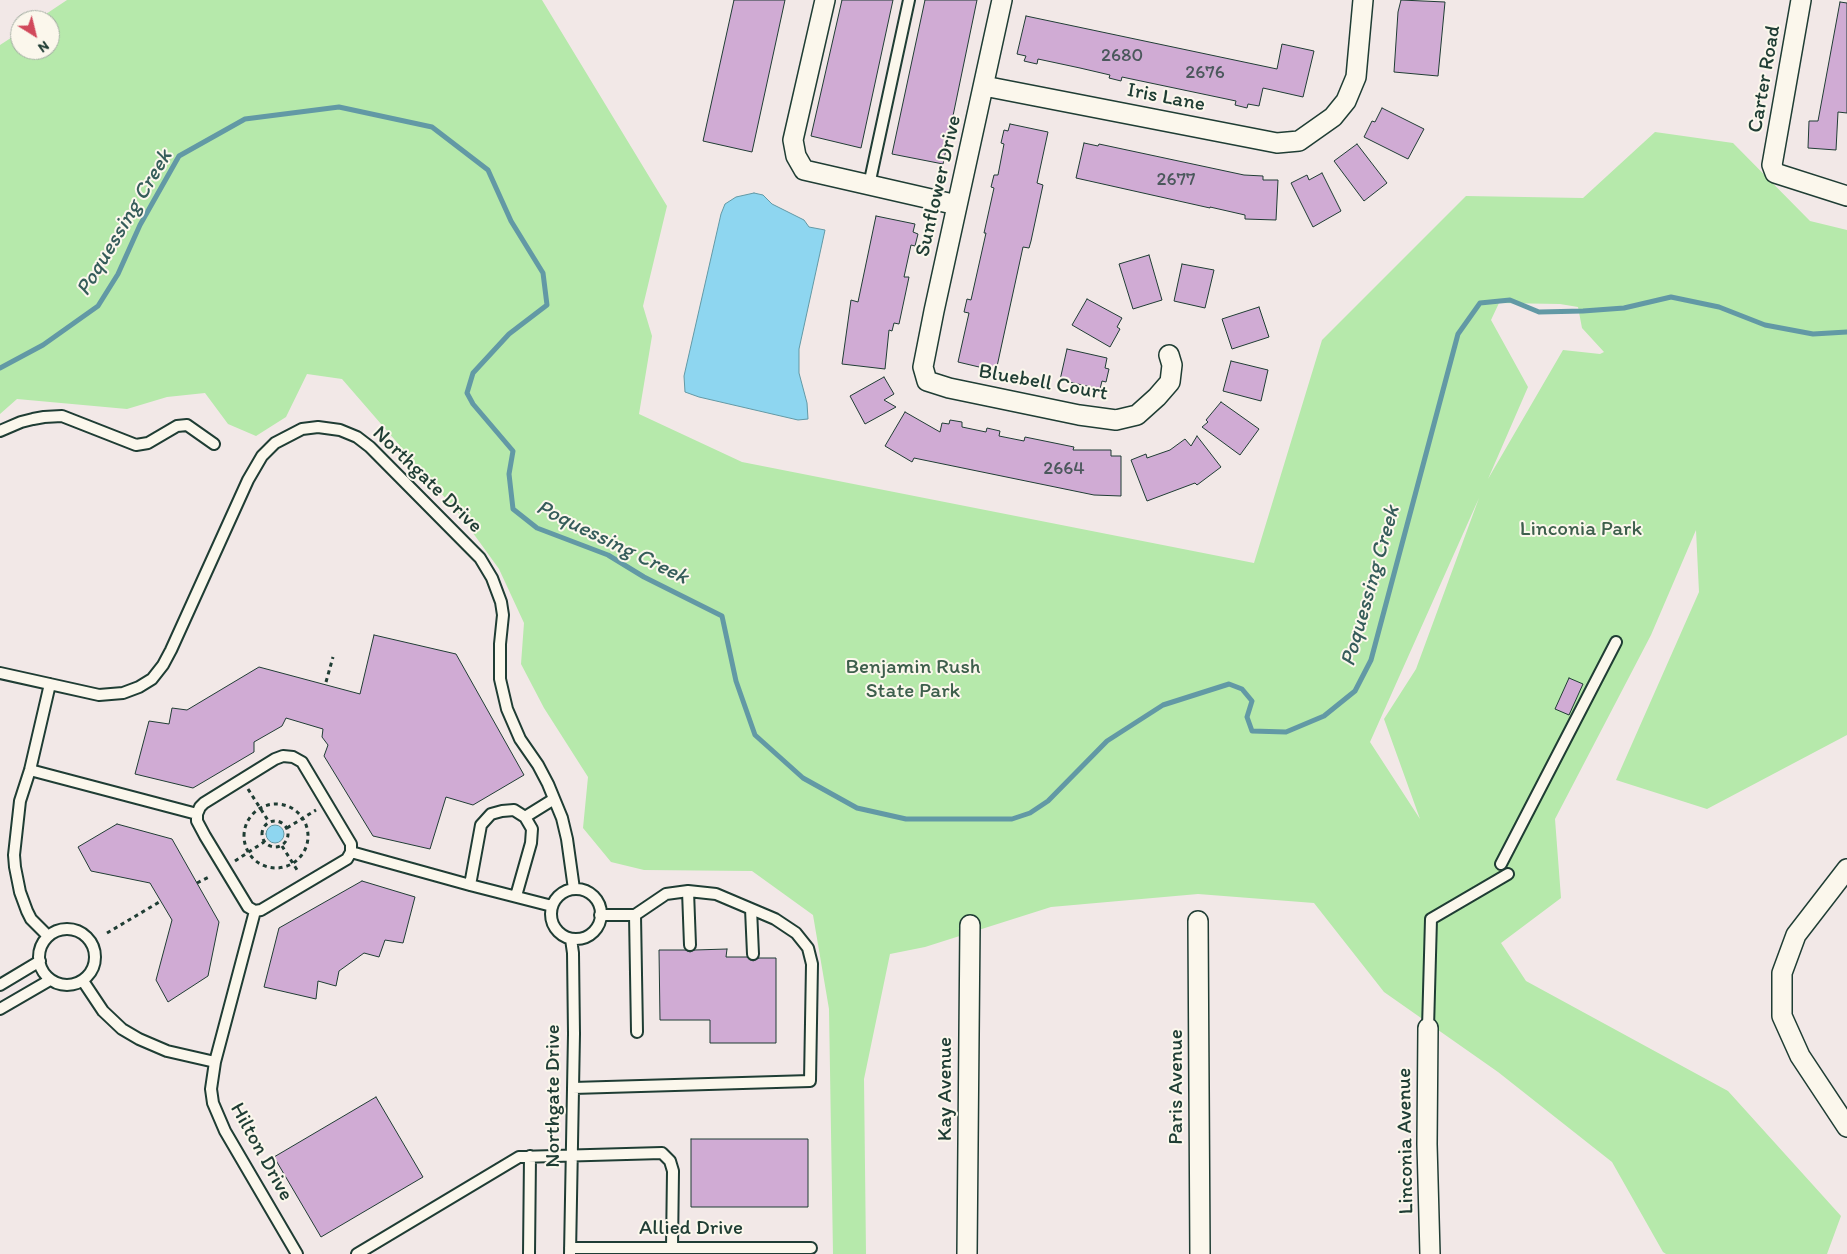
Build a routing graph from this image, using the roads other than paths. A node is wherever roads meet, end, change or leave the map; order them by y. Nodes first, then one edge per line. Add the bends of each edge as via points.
1 (825, 0) edge
2 (909, 0) edge
3 (1002, 0) edge
4 (1363, 0) edge
5 (1802, 0) edge
6 (984, 86) junction
7 (870, 185) junction
8 (1847, 196) edge
9 (958, 205) junction
10 (1169, 355) dead end
11 (928, 381) joint
12 (0, 431) edge
13 (214, 444) dead end
14 (1616, 642) dead end
15 (0, 673) edge
16 (50, 684) junction
17 (30, 770) junction
18 (554, 800) junction
19 (197, 814) junction
20 (525, 817) junction
21 (351, 852) junction
22 (1501, 864) dead end
23 (1847, 869) edge
24 (1508, 874) dead end
25 (470, 885) junction
26 (574, 889) junction
27 (688, 891) junction
28 (516, 896) junction
29 (552, 906) junction
30 (752, 909) junction
31 (254, 910) junction
32 (600, 915) junction
33 (635, 915) junction
34 (1198, 920) dead end
35 (970, 924) dead end
36 (48, 936) junction
37 (571, 939) junction
38 (690, 945) dead end
39 (753, 954) dead end
40 (40, 961) junction
41 (50, 980) junction
42 (83, 980) junction
43 (0, 985) edge
44 (0, 1009) edge
45 (1428, 1028) joint
46 (636, 1032) dead end
47 (216, 1062) junction
48 (573, 1088) junction
49 (1847, 1127) edge
50 (530, 1156) junction
51 (573, 1156) junction
52 (672, 1248) junction
53 (811, 1248) dead end
54 (570, 1251) edge
55 (297, 1254) edge
56 (357, 1254) edge
57 (529, 1254) edge
58 (967, 1254) edge
59 (1200, 1254) edge
60 (1430, 1254) edge

1 - 7 street via 793,140 796,156 804,170
2 - 7 lane
3 - 6 street, Sunflower Drive
4 - 6 street, Iris Lane via 1356,76 1346,101 1333,117 1299,141 1277,143
5 - 8 street, Carter Road via 1773,167 1775,173
6 - 9 street, Sunflower Drive
7 - 9 street
9 - 11 street, Sunflower Drive via 923,368
10 - 11 street, Bluebell Court via 1172,365 1170,382 1137,415 1116,420 1070,414
12 - 13 lane via 44,416 62,416 136,445 148,443 177,426 188,425
14 - 22 lane
15 - 16 lane, Northgate Drive
16 - 17 lane
16 - 18 lane, Northgate Drive via 112,695 139,688 152,679 164,665 262,456 275,443 302,429 340,430 370,447 485,564 501,602 500,679 507,709
17 - 19 lane
17 - 36 lane via 20,801 14,838 15,867 28,913
18 - 20 lane
18 - 26 lane, Northgate Drive via 567,839
19 - 21 lane via 204,803 274,759 293,757 302,762 351,844
19 - 31 lane via 204,836 248,907
20 - 25 lane via 514,810 502,811 491,814 481,825
20 - 28 lane via 532,829 531,843
21 - 25 lane
21 - 31 lane via 347,859 261,910
23 - 49 street via 1796,935 1782,973 1782,1016 1800,1056
24 - 45 lane via 1431,919
25 - 28 lane
26 - 29 lane via 561,894
26 - 32 lane via 590,894 596,900
27 - 30 lane via 716,894
27 - 33 lane via 666,894
27 - 38 lane
28 - 29 lane
29 - 37 lane via 552,922 556,930
30 - 39 lane
30 - 48 lane via 796,933 808,948 812,964 810,1082
31 - 47 lane, Hilton Drive
32 - 33 lane
32 - 37 lane via 594,931
33 - 46 lane
34 - 59 street, Paris Avenue
35 - 58 street, Kay Avenue
36 - 40 lane via 42,944
36 - 42 lane via 56,931 75,930 91,941 95,950 93,970
37 - 48 lane, Northgate Drive
40 - 41 lane
40 - 43 lane
41 - 42 lane via 69,985
41 - 44 lane
42 - 47 lane via 103,1011 122,1029 167,1051
45 - 60 street, Linconia Avenue
47 - 55 lane, Hilton Drive via 211,1089 224,1131
48 - 51 lane, Northgate Drive
50 - 51 lane
50 - 56 lane via 519,1157
50 - 57 lane
51 - 52 lane via 662,1153 670,1161 673,1171
51 - 54 lane, Northgate Drive
52 - 53 lane, Allied Drive
52 - 54 lane, Allied Drive

